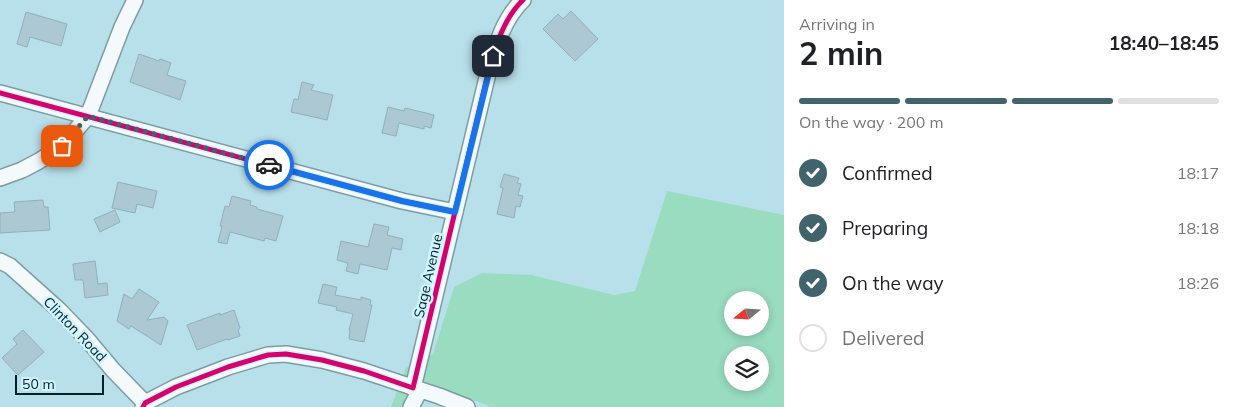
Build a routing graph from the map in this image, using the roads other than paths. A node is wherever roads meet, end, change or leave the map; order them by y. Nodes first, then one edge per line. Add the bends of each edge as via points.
1 (135, 0) edge
2 (523, 0) edge
3 (0, 92) edge
4 (88, 116) junction
5 (0, 178) edge
6 (455, 212) junction
7 (0, 261) edge
8 (417, 389) junction
9 (144, 405) edge
10 (411, 407) edge
11 (467, 407) edge

1 - 4 street
2 - 6 street, Sage Avenue via 497,42
3 - 4 street
4 - 5 street via 62,146 22,170
4 - 6 street via 402,201
6 - 8 street, Sage Avenue
7 - 9 street, Clinton Road via 10,266 59,310
8 - 9 street via 322,360 286,354 268,355 176,387
8 - 10 street, Sage Avenue
8 - 11 street

